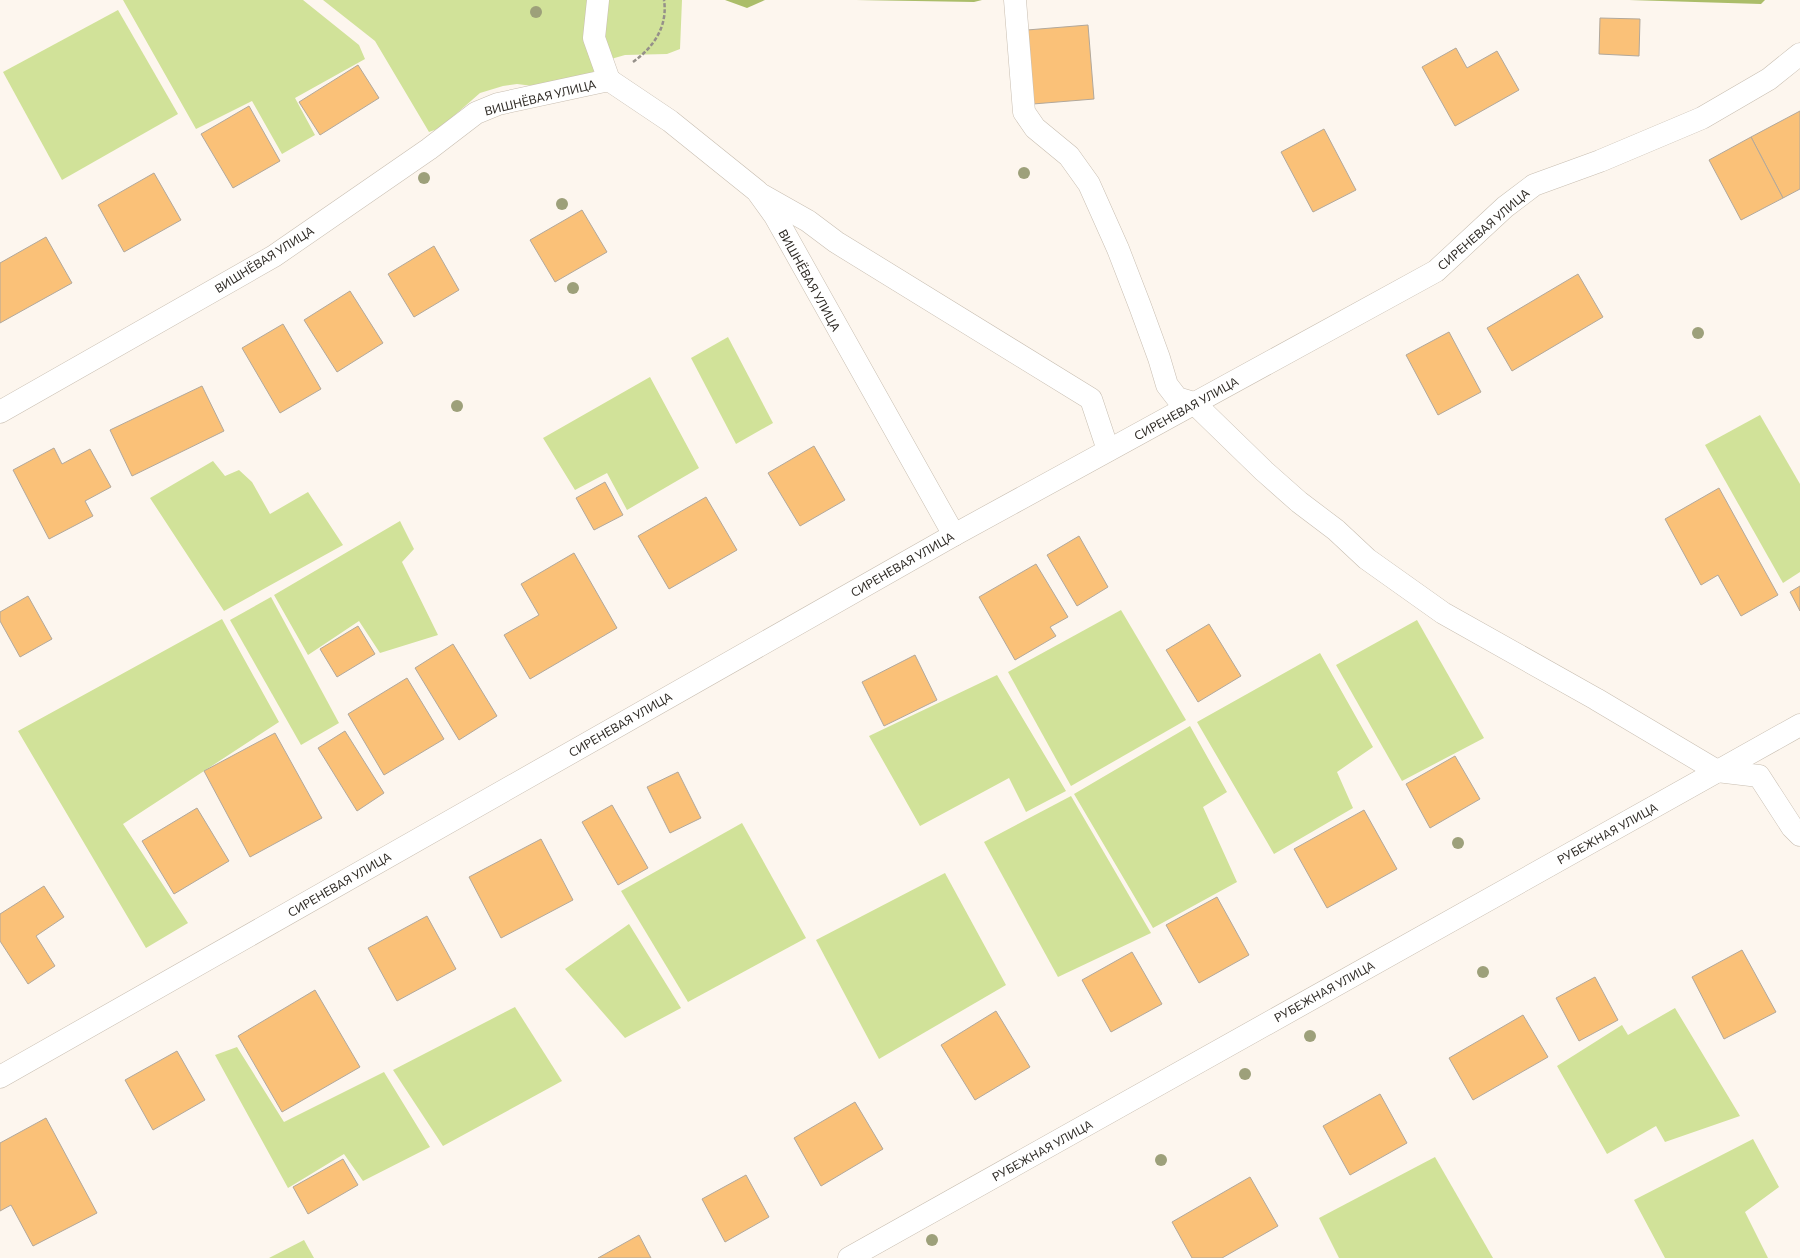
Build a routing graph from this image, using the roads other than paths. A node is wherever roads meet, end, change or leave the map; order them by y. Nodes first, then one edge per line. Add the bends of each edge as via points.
1 (598, 0) edge
2 (1015, 0) edge
3 (1800, 54) edge
4 (609, 80) junction
5 (756, 191) junction
6 (1194, 403) junction
7 (0, 412) edge
8 (1108, 450) junction
9 (954, 535) junction
10 (1800, 725) edge
11 (1717, 771) junction
12 (1800, 835) edge
13 (0, 1077) edge
14 (849, 1258) edge

1 - 4 street via 594,38
2 - 6 street via 1024,112 1035,128 1069,156 1089,184 1118,249 1167,385 1177,398
3 - 6 street, СИРЕНЕВАЯ УЛИЦА via 1769,79 1702,118 1600,161 1534,185 1505,206 1436,271
4 - 5 street, ВИШНЁВАЯ УЛИЦА via 670,121
4 - 7 street, ВИШНЁВАЯ УЛИЦА via 498,104 476,113 429,149 274,256
5 - 8 street via 1091,399
5 - 9 street, ВИШНЁВАЯ УЛИЦА via 774,216
6 - 8 street, СИРЕНЕВАЯ УЛИЦА
6 - 11 street via 1264,471 1367,559 1414,594
8 - 9 street, СИРЕНЕВАЯ УЛИЦА
9 - 13 street, СИРЕНЕВАЯ УЛИЦА
10 - 11 street, РУБЕЖНАЯ УЛИЦА
11 - 12 street via 1759,776 1792,827
11 - 14 street, РУБЕЖНАЯ УЛИЦА

